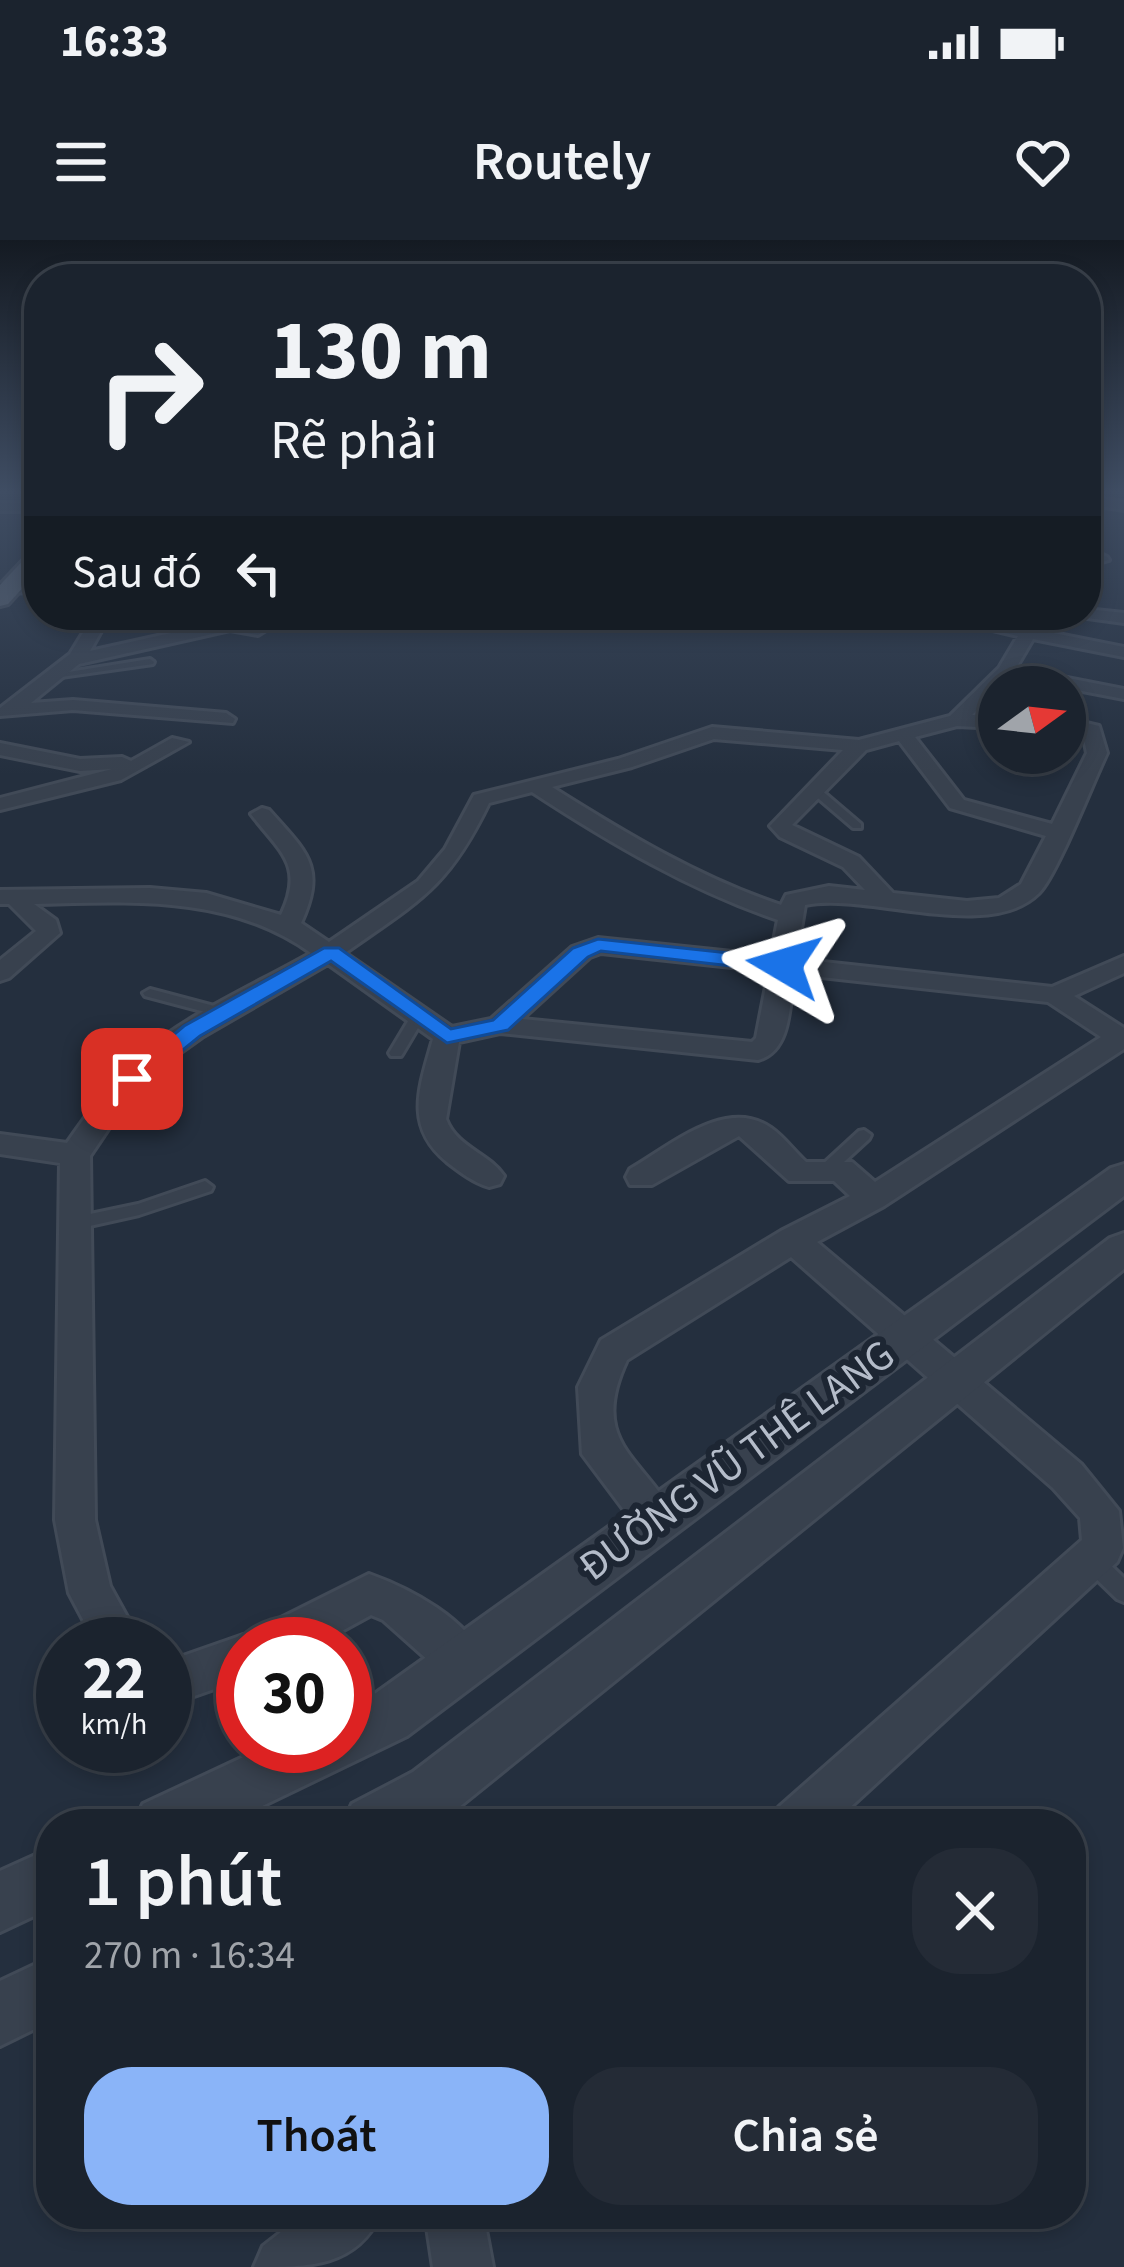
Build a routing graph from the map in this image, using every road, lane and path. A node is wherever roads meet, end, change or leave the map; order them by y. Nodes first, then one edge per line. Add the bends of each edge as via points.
1 (97, 630) edge
2 (208, 630) edge
3 (1030, 630) edge
4 (1059, 630) edge
5 (1124, 652) edge
6 (70, 661) junction
7 (149, 662) dead end
8 (1009, 666) edge
9 (54, 675) junction
10 (0, 686) edge
11 (1086, 687) edge
12 (36, 691) junction
13 (1124, 694) edge
14 (978, 699) edge
15 (5, 713) edge
16 (226, 719) dead end
17 (957, 720) junction
18 (978, 721) edge
19 (1086, 729) edge
20 (903, 734) junction
21 (179, 742) dead end
22 (859, 746) junction
23 (0, 749) edge
24 (1097, 753) junction
25 (153, 759) junction
26 (1124, 760) edge
27 (531, 783) junction
28 (816, 791) junction
29 (0, 804) edge
30 (262, 814) dead end
31 (857, 826) dead end
32 (1060, 833) junction
33 (8, 895) edge
34 (886, 899) junction
35 (789, 916) junction
36 (288, 925) junction
37 (332, 952) junction
38 (1124, 964) edge
39 (784, 965) junction
40 (0, 973) edge
41 (150, 993) dead end
42 (1055, 995) junction
43 (224, 1013) junction
44 (418, 1016) junction
45 (500, 1025) junction
46 (447, 1036) junction
47 (1122, 1038) edge
48 (396, 1053) dead end
49 (864, 1135) dead end
50 (0, 1144) edge
51 (75, 1155) junction
52 (827, 1169) junction
53 (489, 1176) dead end
54 (641, 1177) dead end
55 (1124, 1177) edge
56 (205, 1187) dead end
57 (873, 1198) junction
58 (76, 1223) junction
59 (793, 1240) junction
60 (1124, 1248) edge
61 (906, 1337) junction
62 (957, 1380) junction
63 (656, 1521) junction
64 (1090, 1560) junction
65 (1124, 1592) edge
66 (104, 1617) edge
67 (325, 1617) edge
68 (464, 1662) junction
69 (372, 1725) edge
70 (271, 1773) edge
71 (196, 1809) edge
72 (401, 1809) edge
73 (813, 1809) edge
74 (36, 1884) edge
75 (0, 1902) edge
76 (36, 1996) edge
77 (0, 2014) edge
78 (333, 2229) edge
79 (457, 2229) edge
80 (284, 2267) edge
81 (463, 2267) edge

1 - 6 street
2 - 6 street
3 - 8 street
4 - 5 street
6 - 9 street
7 - 9 lane
9 - 12 street
10 - 12 street
11 - 13 street
12 - 15 street
14 - 17 street
15 - 16 street via 73,705
17 - 18 street
17 - 20 street
19 - 24 street
20 - 22 street
20 - 32 street via 957,804
21 - 25 street
22 - 27 street via 712,733
22 - 28 street
23 - 25 street via 80,765
24 - 26 street
24 - 32 street
25 - 29 street via 102,783
27 - 35 street via 730,896
27 - 37 street via 481,799 426,886
28 - 31 lane
28 - 34 street via 781,826 851,862
30 - 36 street via 305,874 306,890
32 - 34 street via 1030,888 1004,904
33 - 36 street via 206,900
33 - 40 street via 48,933
34 - 35 street via 807,894 794,900
35 - 39 street
36 - 37 street
37 - 43 street
37 - 44 street
38 - 42 street
39 - 42 street
39 - 45 street via 598,945
39 - 45 street via 769,1041 758,1052
41 - 43 lane
42 - 47 street
43 - 51 street via 150,1061
44 - 46 street
44 - 48 lane
45 - 46 street
46 - 53 street via 431,1130
47 - 57 street
49 - 52 lane
50 - 51 street
51 - 58 street
52 - 54 street via 800,1173 743,1124
52 - 57 street via 841,1170
55 - 61 street, ĐƯỜNG VŨ THÊ LANG
56 - 58 lane
57 - 59 street
58 - 66 street via 75,1520 90,1593
59 - 61 street
59 - 63 street via 614,1350 596,1387 602,1454
60 - 62 street, ĐƯỜNG VŨ THÊ LANG
61 - 62 street
61 - 63 street, ĐƯỜNG VŨ THÊ LANG
62 - 64 street via 1099,1511 1103,1548
62 - 72 street, ĐƯỜNG VŨ THÊ LANG via 433,1792
63 - 68 street, ĐƯỜNG VŨ THÊ LANG
64 - 65 lane
64 - 73 street
67 - 68 street via 369,1594 398,1605
68 - 69 street, ĐƯỜNG VŨ THÊ LANG
70 - 71 street
74 - 75 street
76 - 77 street
78 - 80 street
79 - 81 street

